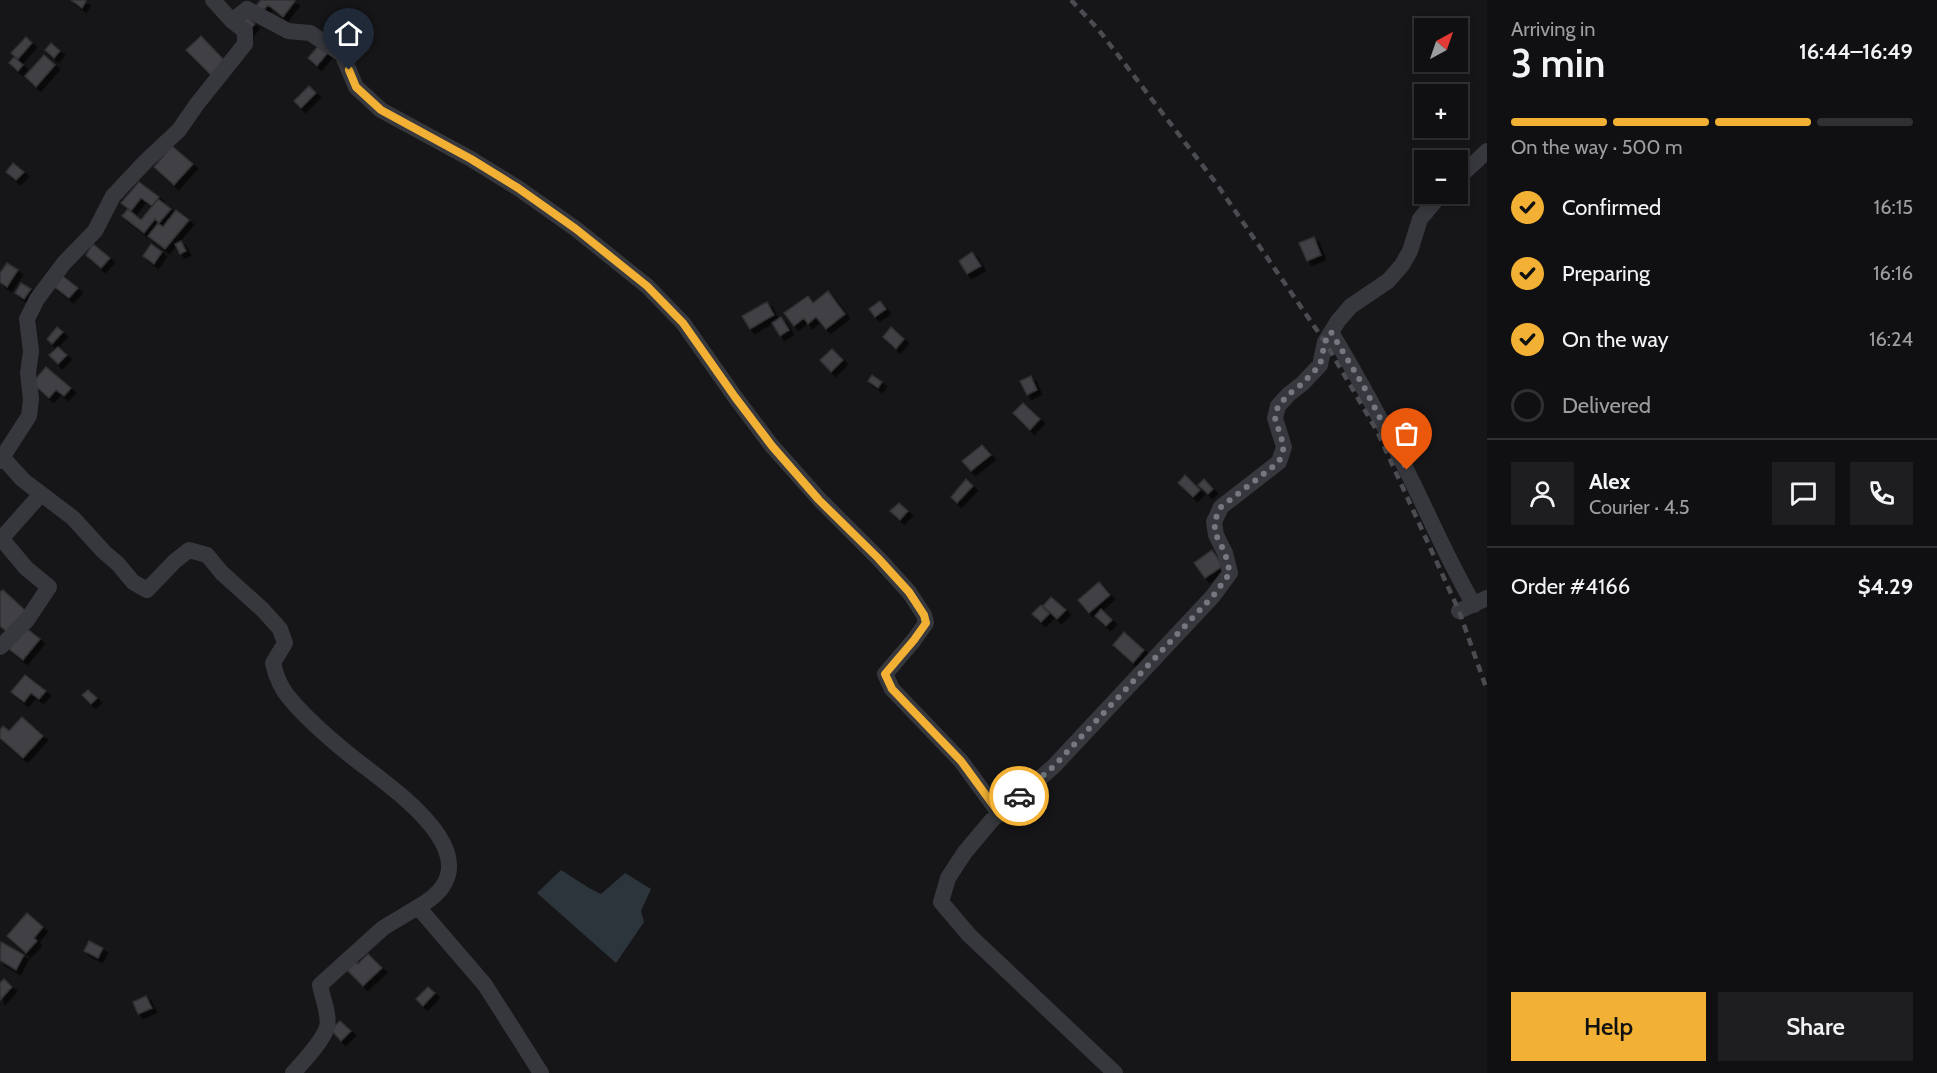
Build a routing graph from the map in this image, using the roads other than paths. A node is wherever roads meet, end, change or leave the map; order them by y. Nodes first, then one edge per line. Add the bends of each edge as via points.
1 (213, 0) edge
2 (232, 21) junction
3 (1487, 151) edge
4 (1468, 169) edge
5 (1433, 204) edge
6 (1331, 332) junction
7 (1, 460) edge
8 (41, 494) junction
9 (1, 538) edge
10 (1474, 605) edge
11 (0, 647) edge
12 (999, 813) junction
13 (418, 907) junction
14 (1107, 1070) edge
15 (293, 1073) edge
16 (541, 1073) edge

1 - 2 street
2 - 7 street via 245,31 245,44 231,64 179,130 113,196 95,231 37,299 27,319 32,351 28,372 29,416
2 - 12 street via 247,9 288,31 310,33 342,54 356,87 381,110 518,188 655,293 683,323 772,446 909,592 926,623 885,674 892,689 961,761
3 - 4 street
5 - 6 street via 1420,219 1402,266 1388,281 1351,306
6 - 10 street via 1364,387
6 - 12 street via 1320,365 1278,406 1275,418 1284,447 1279,462 1221,507 1214,522 1230,573 1054,766
7 - 8 street
8 - 9 street
8 - 13 street via 73,518 133,582 147,590 189,550 207,555 263,610 280,629 285,643 273,663 277,680 290,699 421,814 443,841 450,865 447,880 431,899
9 - 11 street via 26,568 49,587 27,620
12 - 14 street via 964,852 948,878 941,902 969,935
13 - 15 street via 383,928 320,985 327,1027
13 - 16 street via 485,985

